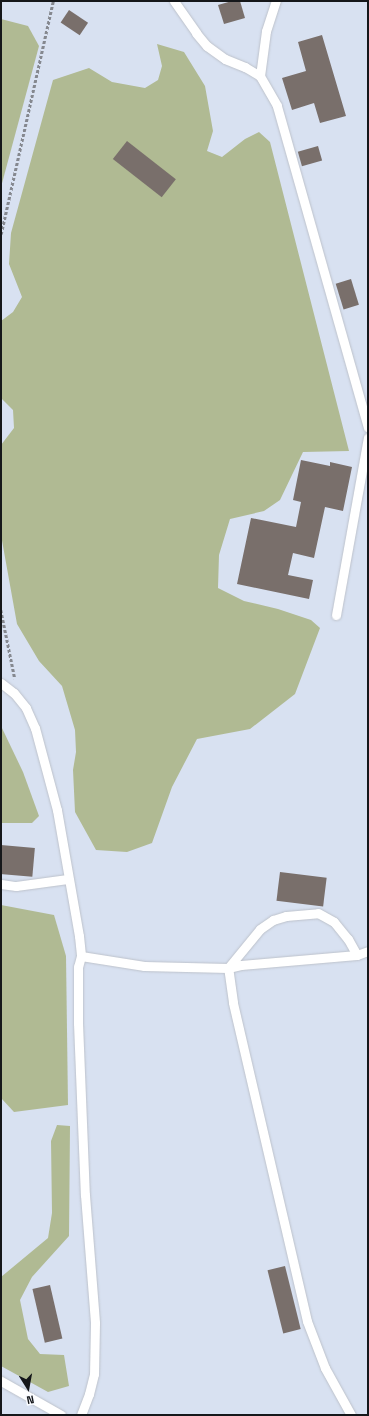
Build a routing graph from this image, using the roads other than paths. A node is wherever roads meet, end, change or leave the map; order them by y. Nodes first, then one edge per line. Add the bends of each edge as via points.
1 (174, 1) edge
2 (276, 1) edge
3 (260, 76) junction
4 (368, 427) edge
5 (368, 438) edge
6 (336, 615) dead end
7 (1, 683) edge
8 (68, 879) junction
9 (1, 884) edge
10 (368, 951) edge
11 (357, 954) junction
12 (80, 956) junction
13 (228, 968) junction
14 (1, 1381) edge
15 (61, 1415) edge
16 (81, 1415) edge
17 (351, 1415) edge

1 - 3 lane via 207,46
2 - 3 lane via 266,31
3 - 4 lane via 277,106
5 - 6 lane
7 - 8 lane via 14,693 26,708 45,762 57,810
8 - 9 lane via 16,886
8 - 12 lane via 79,936
10 - 11 lane
11 - 13 lane
11 - 13 lane via 334,922 318,914 286,916 273,920 260,929
12 - 13 lane via 144,966
12 - 16 lane via 78,1023 85,1195 95,1323 94,1374
13 - 17 lane via 233,1002 305,1314 325,1368
14 - 15 lane

